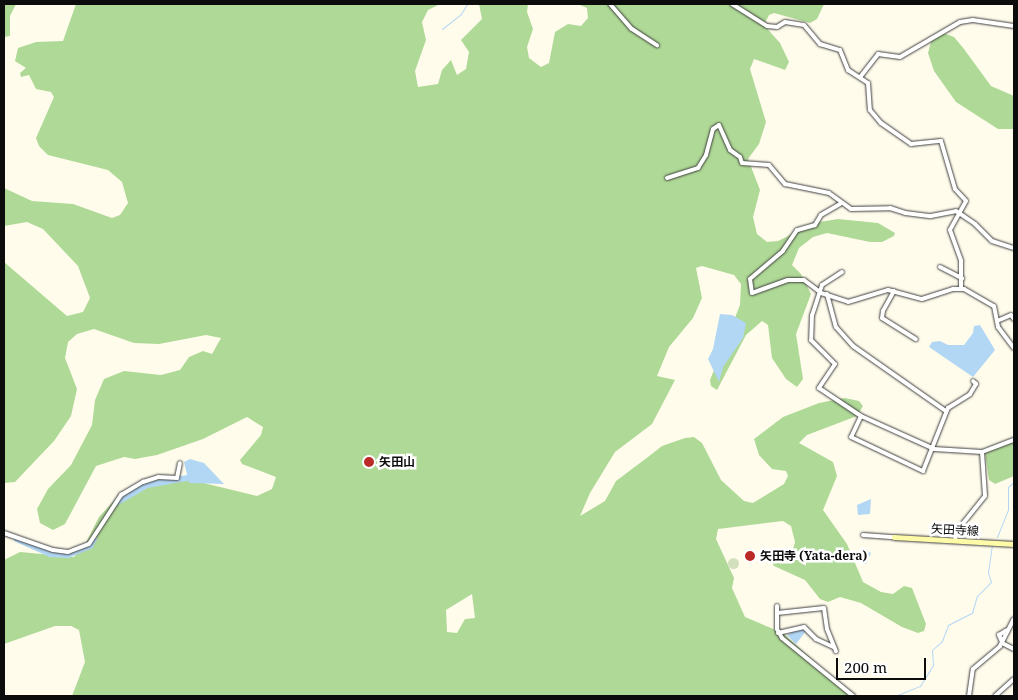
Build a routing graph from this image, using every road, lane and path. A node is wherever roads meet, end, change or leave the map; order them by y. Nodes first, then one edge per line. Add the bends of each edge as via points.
1 (610, 4) edge
2 (732, 4) edge
3 (1014, 26) edge
4 (657, 46) dead end
5 (861, 76) junction
6 (667, 178) dead end
7 (840, 204) junction
8 (958, 212) junction
9 (1013, 248) edge
10 (940, 267) dead end
11 (842, 272) dead end
12 (962, 278) junction
13 (961, 289) junction
14 (894, 291) junction
15 (821, 292) junction
16 (828, 294) junction
17 (1014, 319) edge
18 (996, 321) junction
19 (916, 339) dead end
20 (1014, 348) edge
21 (974, 381) dead end
22 (946, 411) junction
23 (861, 416) junction
24 (1014, 440) edge
25 (934, 449) junction
26 (982, 452) junction
27 (180, 463) dead end
28 (4, 533) edge
29 (863, 535) dead end
30 (894, 537) joint
31 (955, 540) junction
32 (1014, 544) edge
33 (777, 606) dead end
34 (777, 613) junction
35 (1014, 619) edge
36 (778, 633) junction
37 (1002, 642) junction
38 (1014, 647) edge
39 (1014, 679) edge
40 (853, 696) edge
41 (969, 696) edge
42 (995, 696) edge

1 - 4 street via 632,29
2 - 5 street via 767,26 778,28 785,22 804,25 820,44 840,50 848,70
3 - 5 street via 964,20 902,56 878,54
5 - 8 street via 870,85 867,99 871,112 881,123 910,144 941,141 956,192 966,201
6 - 7 street via 698,168 706,155 713,129 720,125 730,150 740,157 742,163 769,165 784,184 825,192
7 - 8 street via 850,209 890,208 912,215
7 - 15 street via 821,215 815,225 797,230 783,251 750,279 752,292 777,282 804,280
8 - 9 street via 990,240
8 - 12 street via 950,230 961,261
10 - 12 street
11 - 15 street via 822,285
12 - 13 street
13 - 14 street via 922,299
13 - 18 street via 991,303 996,310
14 - 16 street via 848,302
14 - 19 street via 882,318
15 - 16 street
15 - 23 street via 812,315 811,340 835,364 819,388
16 - 22 street via 836,327 853,346
17 - 18 street via 1011,315
18 - 20 street
21 - 22 street via 976,384 970,394
22 - 25 street
23 - 25 street
23 - 25 street via 851,437 923,471
24 - 26 street
25 - 26 street
26 - 31 street via 985,496 957,531
27 - 28 street via 177,478 158,477 121,494 89,544 68,552
29 - 30 street
30 - 31 main road, 矢田寺線
31 - 32 main road, 矢田寺線
33 - 34 street
34 - 36 street
34 - 36 street via 824,608 834,649 816,639 804,626
35 - 37 street
36 - 40 street
37 - 38 street
37 - 41 street via 973,670
39 - 42 street

